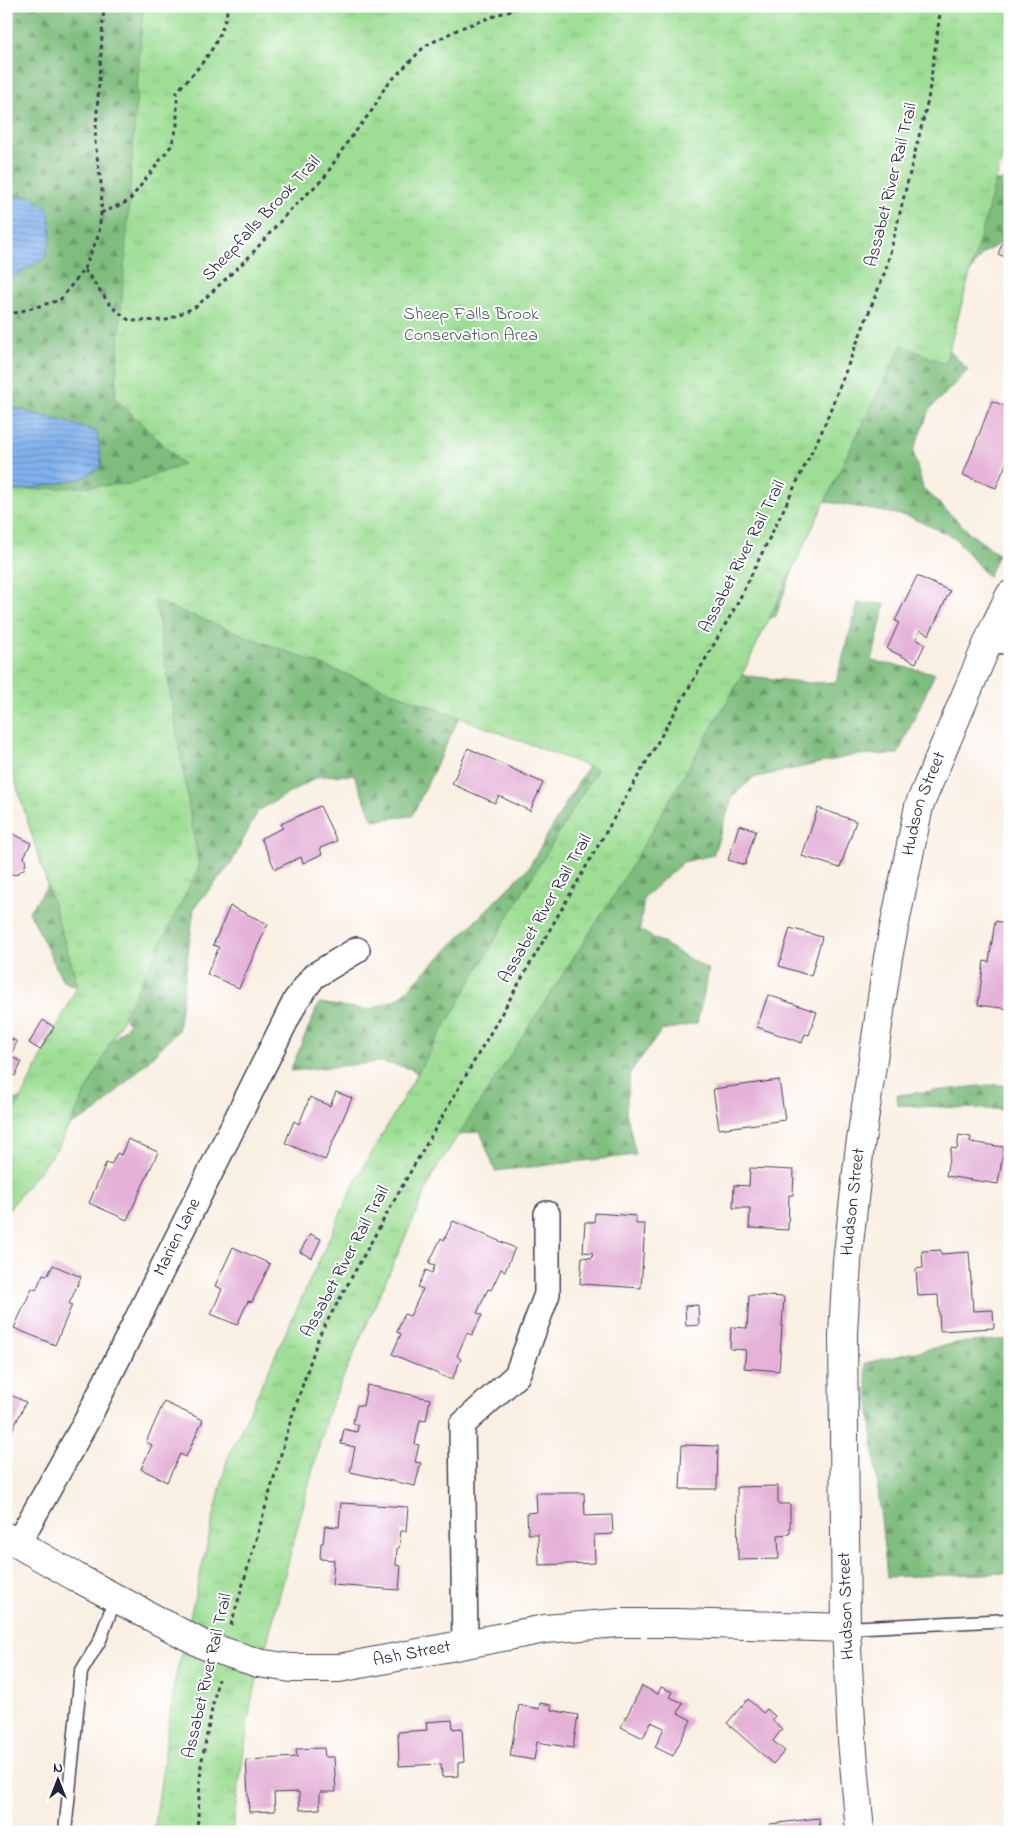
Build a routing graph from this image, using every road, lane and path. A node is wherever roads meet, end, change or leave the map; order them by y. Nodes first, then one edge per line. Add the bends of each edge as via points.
1 (104, 6) edge
2 (228, 6) edge
3 (522, 6) edge
4 (940, 6) edge
5 (101, 213) junction
6 (84, 268) junction
7 (6, 314) edge
8 (1010, 596) edge
9 (1000, 640) edge
10 (357, 950) dead end
11 (547, 1214) dead end
12 (12, 1540) edge
13 (116, 1599) junction
14 (1010, 1620) edge
15 (846, 1628) junction
16 (465, 1644) junction
17 (223, 1652) junction
18 (65, 1832) edge
19 (197, 1832) edge
20 (860, 1832) edge

1 - 5 path via 95,142 102,190
2 - 5 path via 218,40 200,68 177,91 177,127 171,146 129,201
3 - 6 path, Sheepfalls Brook Trail via 461,28 425,46 385,87 324,178 197,306 167,320 130,321 112,307
4 - 17 path, Assabet River Rail Trail via 928,100 886,268 822,431 736,606 319,1336 290,1422
5 - 6 path via 99,234
6 - 7 path via 60,300
8 - 9 street, Hudson Street
9 - 15 street, Hudson Street via 919,806 888,957 848,1252 843,1334
10 - 12 street, Marien Lane via 314,976 296,1000 87,1420
11 - 16 street via 547,1294 517,1375 462,1425
12 - 13 street, Ash Street
13 - 17 street, Ash Street
13 - 18 lane via 100,1640 81,1672
14 - 15 lane
15 - 16 street, Ash Street via 619,1624 545,1629
15 - 20 street, Hudson Street
16 - 17 street, Ash Street via 339,1668 291,1668 258,1663
17 - 19 path, Assabet River Rail Trail via 201,1765

